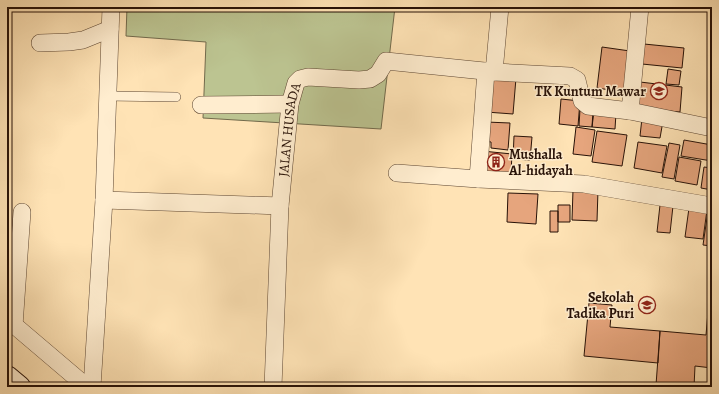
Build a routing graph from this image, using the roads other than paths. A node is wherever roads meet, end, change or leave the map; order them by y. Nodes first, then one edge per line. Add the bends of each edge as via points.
1 (111, 7) edge
2 (500, 7) edge
3 (640, 7) edge
4 (110, 29) junction
5 (40, 43) dead end
6 (490, 72) junction
7 (107, 96) junction
8 (176, 97) dead end
9 (290, 104) junction
10 (201, 105) dead end
11 (630, 110) junction
12 (712, 128) edge
13 (397, 172) dead end
14 (478, 179) junction
15 (104, 200) junction
16 (280, 206) junction
17 (712, 206) edge
18 (22, 212) dead end
19 (11, 322) edge
20 (7, 377) edge
21 (19, 387) edge
22 (87, 387) edge
23 (92, 387) edge
24 (273, 387) edge

1 - 4 street
2 - 6 street
3 - 11 street
4 - 5 street via 83,40
4 - 7 street
6 - 9 street, JALAN HUSADA via 386,61 378,74 370,79 300,79 296,83
6 - 11 street via 570,76 577,80 582,101 588,106
6 - 14 street
7 - 8 lane
7 - 15 street
9 - 10 street
9 - 16 street, JALAN HUSADA
11 - 12 street
13 - 14 street
14 - 17 street via 584,184
15 - 16 street
15 - 23 street
16 - 24 street, JALAN HUSADA
18 - 19 street
19 - 22 street
20 - 21 street

